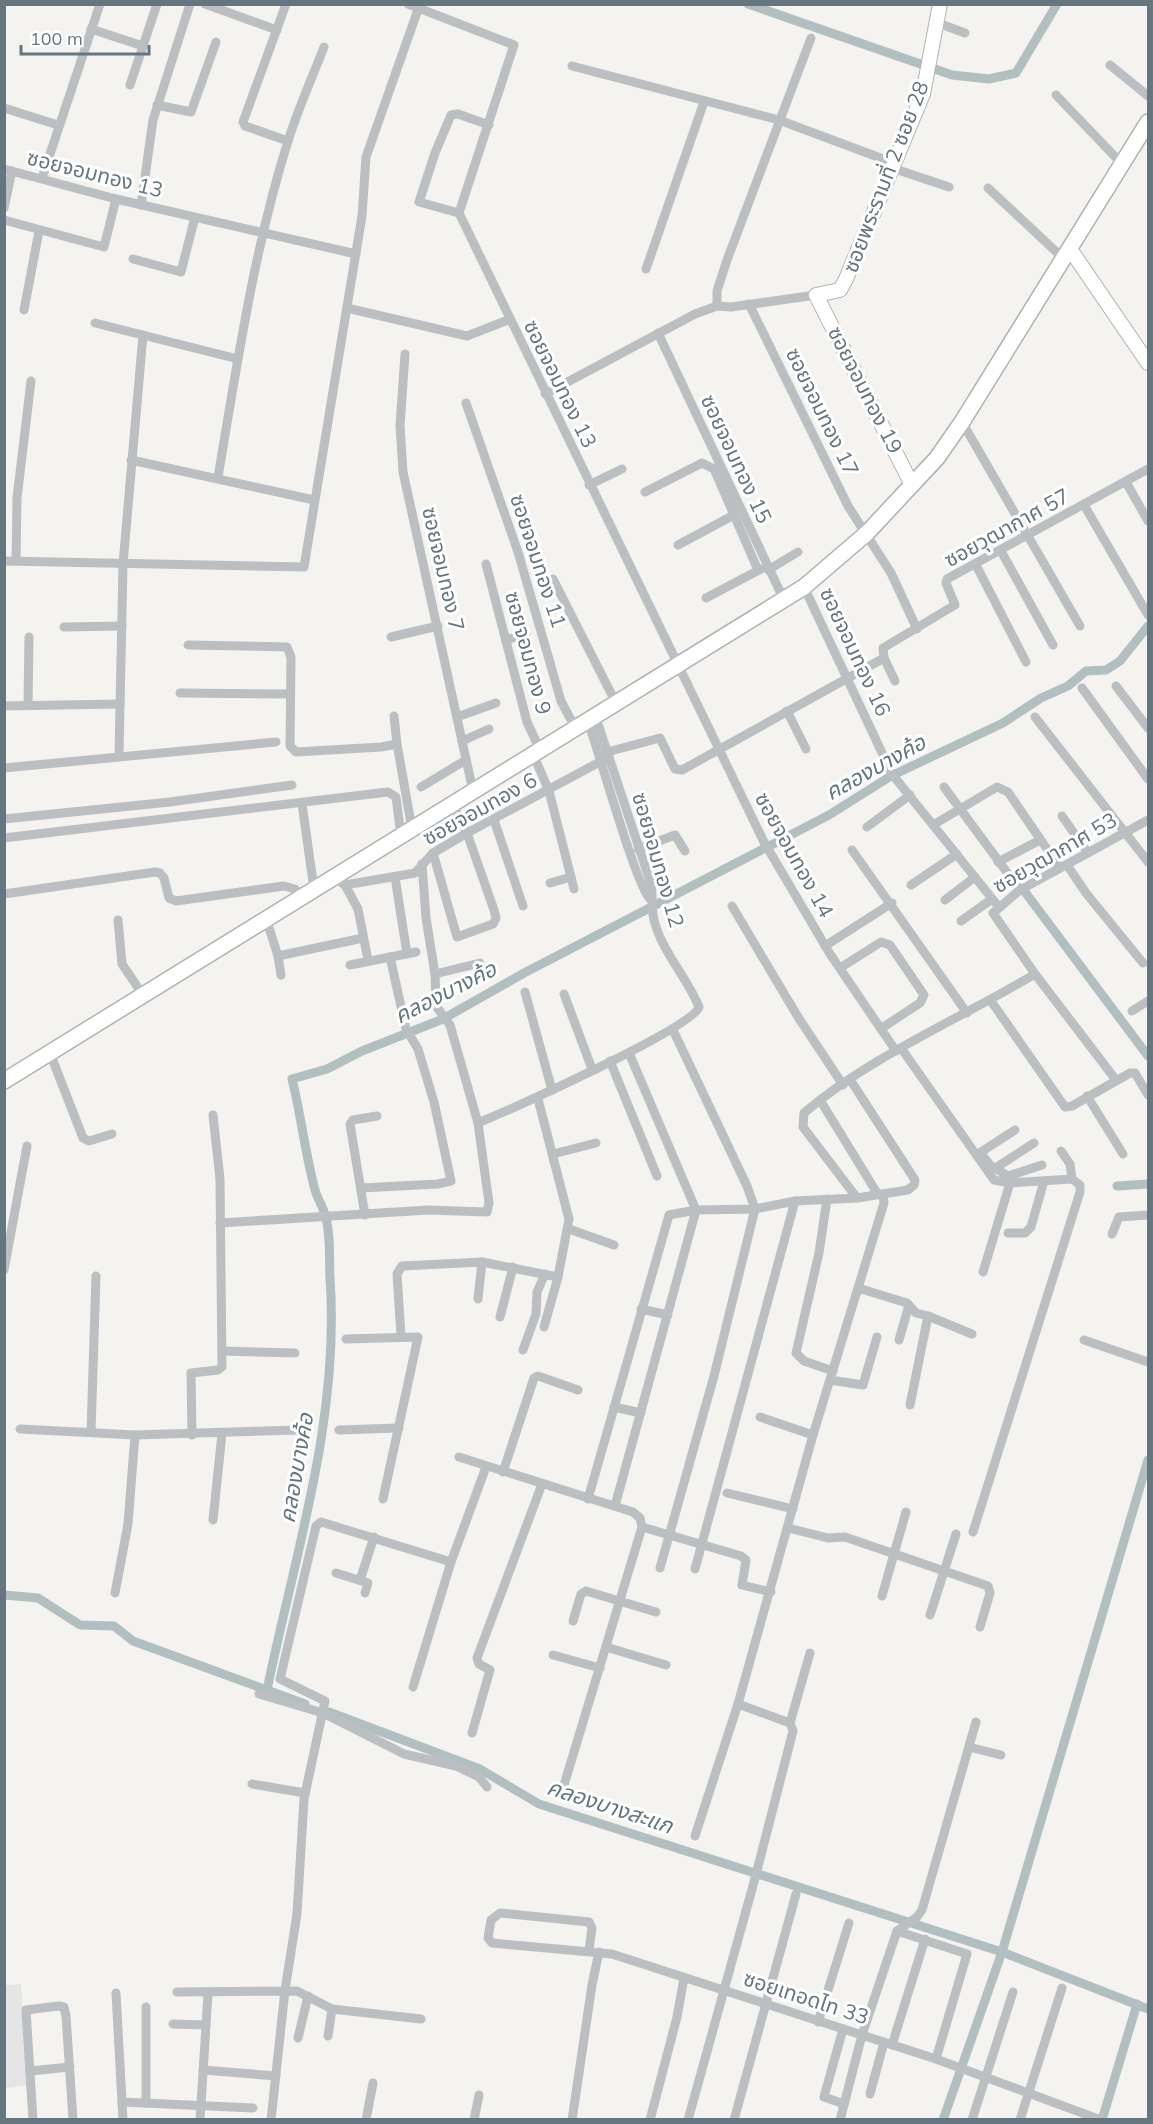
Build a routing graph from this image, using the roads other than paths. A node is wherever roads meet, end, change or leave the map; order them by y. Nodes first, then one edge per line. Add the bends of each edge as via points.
1 (100, 4) edge
2 (157, 4) edge
3 (190, 4) edge
4 (205, 4) edge
5 (286, 4) edge
6 (408, 4) edge
7 (940, 4) edge
8 (419, 6) edge
9 (935, 22) junction
10 (91, 29) junction
11 (277, 30) junction
12 (965, 33) dead end
13 (811, 38) dead end
14 (216, 42) dead end
15 (143, 46) junction
16 (324, 47) dead end
17 (1110, 65) dead end
18 (572, 66) dead end
19 (130, 86) dead end
20 (1056, 95) dead end
21 (1149, 96) edge
22 (704, 102) junction
23 (157, 105) junction
24 (4, 108) edge
25 (779, 120) junction
26 (1149, 122) edge
27 (58, 125) junction
28 (489, 125) junction
29 (288, 141) junction
30 (1122, 164) junction
31 (893, 165) junction
32 (8, 170) edge
33 (42, 178) junction
34 (949, 187) dead end
35 (988, 188) dead end
36 (116, 199) junction
37 (141, 205) junction
38 (4, 208) edge
39 (459, 213) junction
40 (195, 217) junction
41 (4, 220) edge
42 (39, 231) junction
43 (265, 233) junction
44 (356, 254) junction
45 (1067, 254) junction
46 (133, 259) dead end
47 (646, 269) dead end
48 (816, 295) junction
49 (749, 304) junction
50 (717, 306) junction
51 (347, 308) junction
52 (24, 310) dead end
53 (508, 320) junction
54 (95, 323) dead end
55 (658, 333) junction
56 (143, 335) junction
57 (405, 354) dead end
58 (238, 358) junction
59 (1149, 363) edge
60 (31, 381) dead end
61 (545, 394) junction
62 (466, 403) dead end
63 (963, 422) junction
64 (131, 460) junction
65 (622, 469) dead end
66 (1149, 469) edge
67 (218, 477) junction
68 (1126, 482) junction
69 (590, 485) junction
70 (912, 485) junction
71 (645, 492) dead end
72 (314, 500) junction
73 (1084, 505) junction
74 (734, 515) junction
75 (1149, 521) edge
76 (867, 532) junction
77 (1029, 536) junction
78 (678, 545) dead end
79 (1001, 551) junction
80 (798, 552) dead end
81 (4, 561) edge
82 (16, 561) junction
83 (123, 564) junction
84 (486, 564) dead end
85 (976, 565) junction
86 (764, 569) junction
87 (553, 579) dead end
88 (804, 587) junction
89 (706, 598) dead end
90 (784, 600) junction
91 (1148, 615) edge
92 (122, 626) junction
93 (438, 626) junction
94 (1080, 626) dead end
95 (64, 627) dead end
96 (917, 629) junction
97 (526, 634) dead end
98 (29, 637) dead end
99 (392, 637) dead end
100 (506, 640) junction
101 (188, 645) dead end
102 (1053, 645) dead end
103 (884, 658) junction
104 (1026, 662) dead end
105 (678, 666) junction
106 (848, 678) junction
107 (895, 681) dead end
108 (1116, 686) dead end
109 (1082, 688) dead end
110 (180, 693) dead end
111 (290, 694) junction
112 (496, 703) dead end
113 (120, 704) junction
114 (28, 705) junction
115 (617, 705) junction
116 (4, 706) edge
117 (787, 711) junction
118 (394, 716) dead end
119 (457, 717) junction
120 (1035, 717) dead end
121 (587, 723) junction
122 (1149, 728) edge
123 (489, 729) dead end
124 (462, 741) junction
125 (276, 742) dead end
126 (397, 744) junction
127 (718, 749) junction
128 (806, 749) dead end
129 (537, 752) junction
130 (119, 755) junction
131 (606, 757) junction
132 (466, 760) junction
133 (4, 768) edge
134 (1149, 779) edge
135 (292, 785) dead end
136 (421, 787) dead end
137 (944, 787) dead end
138 (549, 790) junction
139 (473, 791) junction
140 (910, 795) junction
141 (170, 802) junction
142 (452, 803) junction
143 (302, 804) junction
144 (960, 808) junction
145 (1062, 816) dead end
146 (172, 818) junction
147 (4, 819) edge
148 (494, 820) junction
149 (1149, 820) edge
150 (933, 825) junction
151 (867, 827) dead end
152 (1125, 832) junction
153 (407, 833) junction
154 (467, 833) junction
155 (4, 838) edge
156 (1040, 840) junction
157 (638, 849) junction
158 (852, 850) dead end
159 (685, 851) dead end
160 (1088, 853) junction
161 (434, 854) junction
162 (957, 854) junction
163 (998, 862) junction
164 (1149, 862) edge
165 (422, 864) junction
166 (1064, 867) junction
167 (975, 876) junction
168 (395, 877) junction
169 (572, 877) junction
170 (339, 881) junction
171 (550, 883) dead end
172 (911, 885) dead end
173 (574, 889) dead end
174 (1020, 890) junction
175 (308, 893) junction
176 (4, 894) edge
177 (945, 900) dead end
178 (650, 902) junction
179 (995, 902) junction
180 (891, 903) junction
181 (523, 906) dead end
182 (732, 906) dead end
183 (266, 918) junction
184 (118, 920) dead end
185 (961, 921) dead end
186 (363, 938) junction
187 (825, 946) junction
188 (366, 955) dead end
189 (279, 956) junction
190 (390, 957) junction
191 (480, 963) dead end
192 (1143, 963) dead end
193 (350, 965) dead end
194 (840, 968) junction
195 (435, 974) junction
196 (1035, 974) junction
197 (281, 975) dead end
198 (525, 992) dead end
199 (564, 994) dead end
200 (143, 995) junction
201 (990, 1001) junction
202 (1149, 1001) edge
203 (1132, 1011) dead end
204 (967, 1013) junction
205 (882, 1028) junction
206 (673, 1030) junction
207 (899, 1049) junction
208 (50, 1053) junction
209 (628, 1053) junction
210 (610, 1061) junction
211 (592, 1069) junction
212 (1116, 1080) junction
213 (4, 1081) edge
214 (847, 1083) junction
215 (552, 1090) junction
216 (1149, 1095) edge
217 (1087, 1096) junction
218 (538, 1099) junction
219 (820, 1100) junction
220 (213, 1115) dead end
221 (377, 1116) dead end
222 (477, 1123) junction
223 (1015, 1130) dead end
224 (112, 1134) dead end
225 (596, 1143) dead end
226 (1034, 1143) dead end
227 (969, 1145) junction
228 (27, 1146) dead end
229 (1061, 1151) dead end
230 (981, 1152) junction
231 (553, 1154) junction
232 (1123, 1154) dead end
233 (1042, 1165) dead end
234 (997, 1167) junction
235 (657, 1176) dead end
236 (1072, 1179) junction
237 (1044, 1181) junction
238 (1010, 1183) junction
239 (361, 1188) junction
240 (880, 1194) junction
241 (857, 1198) junction
242 (827, 1200) junction
243 (795, 1201) junction
244 (755, 1209) junction
245 (696, 1210) junction
246 (365, 1215) junction
247 (1149, 1215) edge
248 (220, 1223) junction
249 (569, 1229) junction
250 (1008, 1233) dead end
251 (1112, 1234) dead end
252 (614, 1245) dead end
253 (482, 1262) junction
254 (513, 1267) junction
255 (4, 1270) edge
256 (983, 1272) dead end
257 (552, 1275) junction
258 (96, 1276) dead end
259 (858, 1288) junction
260 (478, 1299) dead end
261 (909, 1305) junction
262 (641, 1309) junction
263 (668, 1315) junction
264 (500, 1317) dead end
265 (928, 1317) junction
266 (544, 1327) dead end
267 (972, 1334) dead end
268 (401, 1336) junction
269 (877, 1337) dead end
270 (346, 1339) dead end
271 (898, 1340) dead end
272 (1084, 1340) dead end
273 (523, 1350) dead end
274 (222, 1351) junction
275 (295, 1353) dead end
276 (1149, 1362) edge
277 (831, 1375) junction
278 (578, 1390) dead end
279 (910, 1405) dead end
280 (614, 1407) junction
281 (640, 1413) junction
282 (760, 1417) dead end
283 (399, 1428) junction
284 (20, 1429) dead end
285 (299, 1430) dead end
286 (339, 1430) dead end
287 (91, 1432) junction
288 (222, 1433) junction
289 (135, 1435) junction
290 (192, 1435) junction
291 (813, 1435) junction
292 (459, 1457) dead end
293 (486, 1467) junction
294 (503, 1472) junction
295 (542, 1484) junction
296 (727, 1493) dead end
297 (588, 1498) junction
298 (383, 1499) dead end
299 (615, 1506) junction
300 (794, 1509) junction
301 (906, 1512) dead end
302 (213, 1520) dead end
303 (642, 1527) junction
304 (789, 1528) junction
305 (973, 1532) dead end
306 (956, 1534) dead end
307 (669, 1536) junction
308 (374, 1537) junction
309 (700, 1544) junction
310 (896, 1553) junction
311 (451, 1562) junction
312 (660, 1568) dead end
313 (695, 1569) dead end
314 (944, 1570) junction
315 (336, 1573) dead end
316 (360, 1580) junction
317 (771, 1592) junction
318 (115, 1593) dead end
319 (365, 1593) dead end
320 (882, 1596) dead end
321 (620, 1601) junction
322 (656, 1612) dead end
323 (930, 1615) dead end
324 (573, 1621) dead end
325 (980, 1627) dead end
326 (606, 1647) junction
327 (810, 1653) dead end
328 (553, 1655) dead end
329 (666, 1665) dead end
330 (600, 1668) junction
331 (413, 1687) dead end
332 (259, 1694) dead end
333 (738, 1704) junction
334 (323, 1712) junction
335 (790, 1722) junction
336 (976, 1722) dead end
337 (472, 1733) dead end
338 (969, 1747) junction
339 (1001, 1755) dead end
340 (252, 1784) dead end
341 (564, 1785) dead end
342 (487, 1787) dead end
343 (305, 1792) junction
344 (695, 1836) dead end
345 (796, 1894) dead end
346 (849, 1923) dead end
347 (899, 1929) junction
348 (925, 1939) junction
349 (589, 1950) junction
350 (599, 1952) junction
351 (684, 1978) junction
352 (1062, 1988) dead end
353 (722, 1989) junction
354 (285, 1990) junction
355 (177, 1992) dead end
356 (1013, 1992) dead end
357 (116, 1993) dead end
358 (208, 1994) junction
359 (308, 1996) junction
360 (766, 2005) junction
361 (146, 2007) dead end
362 (332, 2009) junction
363 (421, 2019) dead end
364 (818, 2022) junction
365 (173, 2024) dead end
366 (206, 2025) junction
367 (843, 2030) junction
368 (328, 2036) dead end
369 (862, 2036) junction
370 (298, 2038) dead end
371 (888, 2044) junction
372 (936, 2059) junction
373 (70, 2067) junction
374 (203, 2070) junction
375 (30, 2071) junction
376 (276, 2076) junction
377 (985, 2077) junction
378 (373, 2083) dead end
379 (870, 2094) dead end
380 (1028, 2094) junction
381 (479, 2095) dead end
382 (122, 2102) junction
383 (146, 2103) junction
384 (844, 2104) junction
385 (201, 2106) junction
386 (253, 2108) dead end
387 (33, 2120) edge
388 (73, 2120) edge
389 (123, 2120) edge
390 (200, 2120) edge
391 (271, 2120) edge
392 (366, 2120) edge
393 (474, 2120) edge
394 (572, 2120) edge
395 (650, 2120) edge
396 (688, 2120) edge
397 (734, 2120) edge
398 (840, 2120) edge
399 (972, 2120) edge
400 (1020, 2120) edge
401 (1101, 2120) edge

1 - 10 street
2 - 15 street
3 - 23 street
4 - 11 street
5 - 11 street
6 - 8 street
7 - 9 street, ซอยพระรามที่ 2 ซอย 28
8 - 28 street via 514,45
8 - 44 street via 366,157
9 - 12 street
9 - 31 street, ซอยพระรามที่ 2 ซอย 28 via 923,94
10 - 15 street
10 - 27 street
11 - 29 street via 243,122
13 - 25 street
14 - 23 street via 191,112
15 - 19 street
16 - 29 street
17 - 21 street
18 - 22 street
20 - 30 street
22 - 25 street
22 - 47 street
23 - 37 street
24 - 27 street
25 - 31 street
25 - 50 street via 727,260 717,291
26 - 30 main road
27 - 33 street
28 - 39 street
28 - 39 street via 451,115 435,153 419,202
29 - 43 street
30 - 45 main road
31 - 34 street
31 - 48 street, ซอยพระรามที่ 2 ซอย 28 via 843,285 834,292
32 - 33 street, ซอยจอมทอง 13
32 - 38 street
33 - 36 street, ซอยจอมทอง 13
35 - 45 street
36 - 37 street, ซอยจอมทอง 13
36 - 42 street via 105,246
37 - 40 street, ซอยจอมทอง 13
39 - 53 street
40 - 43 street, ซอยจอมทอง 13
40 - 46 street via 181,272
41 - 42 street
42 - 52 street
43 - 44 street, ซอยจอมทอง 13
43 - 58 street
44 - 51 street
45 - 59 street
45 - 63 main road
48 - 49 street
48 - 70 street, ซอยจอมทอง 19
49 - 50 street
49 - 76 street, ซอยจอมทอง 17 via 848,506
50 - 55 street
51 - 53 street, ซอยจอมทอง 13 via 467,336
51 - 72 street
53 - 61 street, ซอยจอมทอง 13
54 - 56 street
55 - 61 street
55 - 86 street, ซอยจอมทอง 15
56 - 58 street
56 - 64 street
57 - 93 street, ซอยจอมทอง 7 via 400,426 403,472
58 - 67 street
60 - 82 street via 17,498
61 - 69 street, ซอยจอมทอง 13
62 - 121 street, ซอยจอมทอง 11 via 518,552 561,701
63 - 70 main road
63 - 77 street
64 - 67 street
64 - 83 street
65 - 69 street
66 - 68 street, ซอยวุฒากาศ 57
67 - 72 street
68 - 73 street, ซอยวุฒากาศ 57
68 - 75 street
69 - 105 street, ซอยจอมทอง 13
70 - 76 main road
71 - 74 street via 706,463 714,469
72 - 83 street via 301,569
73 - 77 street, ซอยวุฒากาศ 57
73 - 91 street
74 - 78 street
74 - 86 street
76 - 88 main road
76 - 96 street, ซอยจอมทอง 17
77 - 79 street, ซอยวุฒากาศ 57
77 - 94 street
79 - 85 street, ซอยวุฒากาศ 57
79 - 102 street
80 - 86 street
81 - 82 street
82 - 83 street
83 - 92 street
84 - 100 street, ซอยจอมทอง 9
85 - 96 street, ซอยวุฒากาศ 57 via 947,579 955,605
85 - 104 street
86 - 89 street
86 - 90 street, ซอยจอมทอง 15
87 - 115 street
88 - 90 main road
88 - 106 street, ซอยจอมทอง 16
90 - 105 main road
92 - 95 street
92 - 113 street
93 - 99 street
93 - 119 street, ซอยจอมทอง 7
96 - 103 street, ซอยวุฒากาศ 57 via 883,648
97 - 100 street
98 - 114 street
100 - 129 street, ซอยจอมทอง 9
101 - 111 street via 288,647
103 - 106 street
103 - 107 street
105 - 115 main road
105 - 127 street, ซอยจอมทอง 14
106 - 117 street
106 - 140 street, ซอยจอมทอง 16 via 892,774
108 - 122 street
109 - 134 street
110 - 111 street
111 - 126 street via 293,751
112 - 119 street
113 - 114 street
113 - 130 street
114 - 116 street
115 - 121 main road
117 - 127 street
117 - 128 street
118 - 126 street
119 - 124 street, ซอยจอมทอง 7
120 - 152 street
121 - 129 main road
121 - 131 street, ซอยจอมทอง 12
123 - 124 street
124 - 132 street, ซอยจอมทอง 7
125 - 130 street
126 - 153 street
127 - 131 street, ซอยจอมทอง 6 via 679,771 660,738
127 - 187 street, ซอยจอมทอง 14 via 771,855
129 - 138 street, ซอยจอมทอง 9
129 - 139 main road
130 - 133 street
131 - 138 street, ซอยจอมทอง 6
131 - 157 street, ซอยจอมทอง 12
131 - 178 street via 636,868
132 - 136 street
132 - 139 street, ซอยจอมทอง 7
135 - 141 street
137 - 144 street
138 - 148 street, ซอยจอมทอง 6
138 - 169 street, ซอยจอมทอง 9
139 - 142 main road
140 - 150 street, ซอยจอมทอง 16
140 - 151 street
141 - 146 street
141 - 147 street
142 - 153 main road
142 - 154 street
143 - 146 street
143 - 153 street via 393,793
143 - 175 street
144 - 150 street
144 - 156 street via 1002,787
144 - 163 street
145 - 160 street
146 - 155 street
148 - 154 street, ซอยจอมทอง 6
148 - 181 street
149 - 152 street, ซอยวุฒากาศ 53
150 - 162 street, ซอยจอมทอง 16
152 - 160 street, ซอยวุฒากาศ 53
152 - 164 street
153 - 170 main road
154 - 161 street, ซอยจอมทอง 6
154 - 161 street via 496,918 493,924 459,939
156 - 163 street
156 - 166 street
157 - 159 street via 675,835
157 - 178 street, ซอยจอมทอง 12 via 651,884
158 - 180 street
160 - 166 street, ซอยวุฒากาศ 53
161 - 165 street, ซอยจอมทอง 6
162 - 167 street, ซอยจอมทอง 16
162 - 172 street
163 - 174 street
165 - 168 street, ซอยจอมทอง 6 via 412,874
165 - 195 street
166 - 174 street, ซอยวุฒากาศ 53
166 - 192 street
167 - 177 street
167 - 179 street, ซอยจอมทอง 16
168 - 170 street, ซอยจอมทอง 6
168 - 190 street via 412,953
169 - 171 street
169 - 173 street, ซอยจอมทอง 9
170 - 175 main road
170 - 186 street via 358,909
174 - 179 street, ซอยวุฒากาศ 53
175 - 176 street via 284,886 176,901 169,898 164,878 155,873
175 - 183 main road
178 - 206 street, ซอยจอมทอง 12 via 654,922 673,963 699,1007 694,1016
179 - 185 street
179 - 196 street, ซอยวุฒากาศ 53 via 995,920
180 - 187 street
180 - 204 street
182 - 214 street via 798,1017
183 - 189 street
183 - 200 main road
184 - 200 street via 122,964
186 - 188 street
186 - 189 street
187 - 194 street, ซอยจอมทอง 14
189 - 197 street
190 - 193 street
190 - 239 street via 408,1033 418,1049 434,1102 451,1181
191 - 195 street
194 - 205 street, ซอยจอมทอง 14
194 - 205 street via 881,942 890,945 924,995 920,1003
195 - 222 street via 436,1006 444,1018
196 - 201 street
196 - 212 street, ซอยวุฒากาศ 53
198 - 215 street
199 - 211 street
200 - 208 main road
201 - 204 street
201 - 217 street via 1065,1107
202 - 203 street
204 - 207 street
205 - 207 street, ซอยจอมทอง 14
206 - 209 street
206 - 244 street
207 - 214 street
207 - 227 street, ซอยจอมทอง 14
208 - 213 main road
208 - 224 street via 83,1138 89,1141
209 - 210 street
209 - 245 street
210 - 211 street
210 - 235 street
211 - 215 street
212 - 216 street via 1135,1073
212 - 217 street
214 - 219 street
214 - 240 street via 915,1180 908,1190
215 - 218 street
217 - 232 street
218 - 222 street
218 - 231 street
219 - 240 street
219 - 241 street via 804,1113 803,1127
220 - 248 street
221 - 239 street via 350,1123
222 - 246 street via 487,1212 428,1210
223 - 230 street
225 - 231 street
226 - 234 street
227 - 230 street
227 - 238 street, ซอยจอมทอง 14 via 994,1180
228 - 255 street
229 - 236 street via 1072,1170
230 - 234 street via 990,1165
231 - 249 street via 565,1194
233 - 234 street via 1008,1176
236 - 237 street
236 - 305 street via 1080,1185 1080,1192
237 - 238 street
237 - 250 street via 1030,1227 1024,1233
238 - 256 street
239 - 246 street
240 - 241 street
240 - 259 street via 884,1203
241 - 242 street
242 - 243 street
242 - 277 street via 796,1348 798,1357
243 - 244 street
243 - 309 street
244 - 245 street
244 - 307 street
245 - 262 street via 674,1212 666,1220
245 - 263 street
246 - 248 street
247 - 251 street via 1119,1217
248 - 274 street
249 - 252 street
249 - 257 street
253 - 254 street
253 - 260 street
253 - 268 street via 399,1268
254 - 257 street
254 - 264 street
257 - 266 street
257 - 273 street via 537,1292 536,1314
258 - 287 street
259 - 261 street
259 - 277 street
261 - 265 street via 916,1313
261 - 271 street
262 - 263 street
262 - 280 street
263 - 281 street
265 - 267 street
265 - 279 street
268 - 270 street
268 - 283 street via 418,1337
269 - 277 street via 863,1384
272 - 276 street
274 - 275 street
274 - 290 street via 221,1369 191,1373
277 - 291 street
278 - 294 street via 534,1378
280 - 281 street
280 - 297 street
281 - 299 street
282 - 291 street
283 - 286 street
283 - 298 street
284 - 287 street
285 - 288 street
287 - 289 street
288 - 290 street
288 - 302 street
289 - 290 street
289 - 318 street via 128,1524
291 - 300 street
292 - 293 street
293 - 294 street
293 - 311 street
294 - 295 street
295 - 297 street
295 - 337 street via 477,1658 479,1664 490,1670
296 - 300 street
297 - 299 street
299 - 303 street via 633,1512
300 - 304 street
301 - 310 street
303 - 307 street
303 - 321 street
304 - 310 street via 828,1538 845,1537
304 - 317 street
306 - 314 street
307 - 309 street
307 - 312 street
308 - 311 street
308 - 316 street
308 - 334 street via 321,1522 316,1526 280,1679 325,1701
309 - 313 street
309 - 317 street via 744,1557 742,1585
310 - 314 street
310 - 320 street
311 - 331 street
314 - 323 street
314 - 325 street via 989,1587
315 - 316 street
316 - 319 street via 369,1584
317 - 333 street
321 - 322 street
321 - 324 street via 583,1592
321 - 326 street
326 - 329 street
326 - 330 street
327 - 335 street
328 - 330 street
330 - 341 street
332 - 334 street
333 - 335 street
333 - 344 street
334 - 342 street via 404,1754 456,1766 479,1777
334 - 343 street
335 - 353 street via 793,1731
336 - 338 street
338 - 339 street
338 - 347 street via 922,1910
340 - 343 street
343 - 354 street via 297,1914
345 - 360 street
346 - 364 street
347 - 348 street
347 - 369 street
348 - 371 street
348 - 372 street via 967,1954
349 - 349 street, ซอยเทอดไท 33 via 492,1943 488,1938 491,1920 500,1913 589,1922
349 - 350 street, ซอยเทอดไท 33
350 - 351 street, ซอยเทอดไท 33
350 - 394 street
351 - 353 street, ซอยเทอดไท 33
351 - 395 street
352 - 380 street
353 - 360 street, ซอยเทอดไท 33
353 - 396 street
354 - 358 street
354 - 359 street via 297,1990
354 - 376 street
355 - 358 street
356 - 377 street
357 - 382 street
358 - 366 street
359 - 362 street
359 - 370 street
360 - 364 street, ซอยเทอดไท 33
360 - 397 street
361 - 383 street
362 - 363 street
362 - 368 street
364 - 367 street, ซอยเทอดไท 33
365 - 366 street
366 - 374 street
367 - 369 street, ซอยเทอดไท 33
367 - 384 street via 824,2097
369 - 371 street, ซอยเทอดไท 33
369 - 384 street
371 - 372 street, ซอยเทอดไท 33
371 - 379 street
372 - 377 street, ซอยเทอดไท 33
373 - 375 street
373 - 375 street via 64,2007 28,2008
373 - 388 street
374 - 376 street
374 - 385 street
375 - 387 street
376 - 391 street
377 - 380 street, ซอยเทอดไท 33
377 - 399 street
378 - 392 street
380 - 400 street
380 - 401 street, ซอยเทอดไท 33
381 - 393 street
382 - 383 street
382 - 389 street
383 - 385 street
384 - 398 street
385 - 386 street
385 - 390 street

